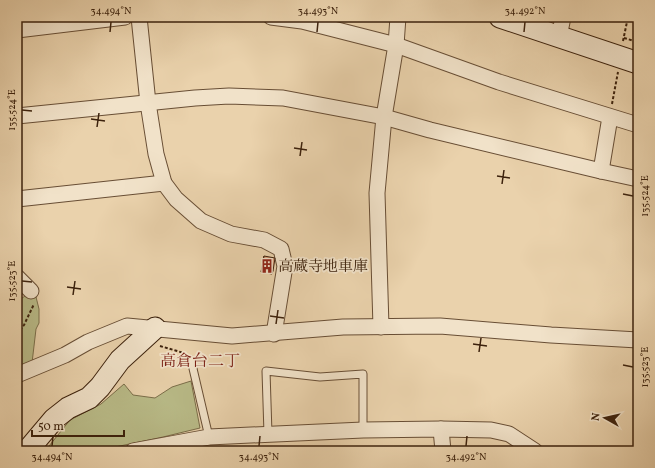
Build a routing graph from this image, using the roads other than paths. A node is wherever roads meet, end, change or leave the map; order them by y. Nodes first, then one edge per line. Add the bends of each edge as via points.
1 (125, 17) edge
2 (140, 17) edge
3 (271, 17) edge
4 (398, 17) edge
5 (500, 17) edge
6 (561, 27) edge
7 (17, 30) edge
8 (396, 45) junction
9 (638, 63) edge
10 (148, 104) junction
11 (17, 116) edge
12 (384, 117) junction
13 (610, 117) junction
14 (638, 125) edge
15 (601, 171) junction
16 (638, 179) edge
17 (164, 183) junction
18 (17, 199) edge
19 (17, 277) edge
20 (31, 291) road end
21 (381, 327) junction
22 (274, 334) junction
23 (148, 335) junction
24 (638, 340) edge
25 (191, 360) road end
26 (17, 375) edge
27 (441, 429) junction
28 (363, 430) junction
29 (268, 434) junction
30 (209, 437) junction
31 (28, 451) edge
32 (133, 451) edge
33 (443, 451) edge
34 (535, 451) edge

1 - 7 street
2 - 10 street
3 - 8 street via 302,21
4 - 8 street
5 - 6 street
6 - 9 street
8 - 12 street
8 - 13 street via 499,82
10 - 11 street
10 - 12 street via 229,96 283,98
10 - 17 street via 156,154
12 - 15 street
12 - 21 street via 377,194
13 - 14 street
13 - 15 street
15 - 16 street
17 - 18 street
17 - 22 street via 176,199 201,221 231,234 264,240 281,249 285,266
19 - 20 street
21 - 22 street via 343,327
21 - 24 street via 440,326 551,336
22 - 23 street
23 - 26 street via 127,326
23 - 31 street via 120,360 89,398 68,408 54,419
25 - 30 lane
27 - 28 street
27 - 33 street
27 - 34 street via 490,430 509,434
28 - 29 street
28 - 29 lane via 363,374 320,377 266,371
29 - 30 street
30 - 32 street

